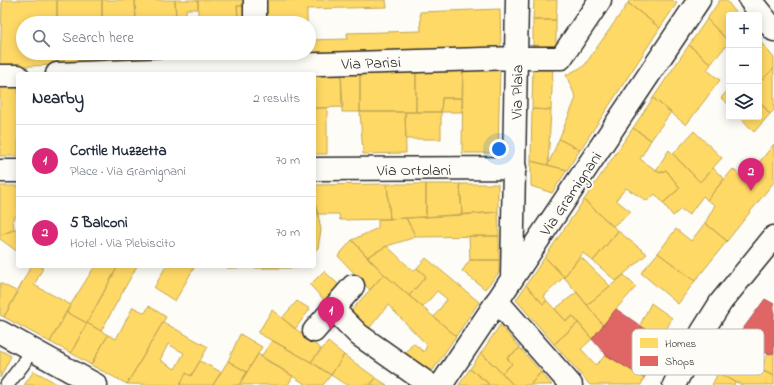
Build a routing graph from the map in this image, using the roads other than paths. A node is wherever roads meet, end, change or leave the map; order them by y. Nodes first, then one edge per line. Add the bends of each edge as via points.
1 (255, 0) edge
2 (517, 0) edge
3 (600, 0) edge
4 (699, 0) edge
5 (750, 0) edge
6 (255, 16) edge
7 (774, 30) edge
8 (517, 58) junction
9 (256, 60) edge
10 (316, 60) edge
11 (85, 72) edge
12 (0, 76) edge
13 (16, 76) edge
14 (514, 168) junction
15 (316, 169) edge
16 (0, 171) edge
17 (16, 171) edge
18 (774, 237) edge
19 (512, 279) junction
20 (354, 286) dead end
21 (497, 301) junction
22 (333, 310) junction
23 (704, 329) edge
24 (314, 331) dead end
25 (0, 332) edge
26 (31, 349) junction
27 (679, 375) edge
28 (7, 385) edge
29 (96, 385) edge
30 (430, 385) edge
31 (441, 385) edge
32 (571, 385) edge
33 (674, 385) edge

1 - 6 street
2 - 8 street, Via Plaia
3 - 8 street, Via Parisi via 561,58
4 - 19 street, Via Gramignani
5 - 7 street
8 - 10 street, Via Parisi
8 - 14 street, Via Plaia
9 - 11 street, Via Parisi
12 - 13 street
14 - 15 street, Via Ortolani
14 - 19 street, Via Plaia
16 - 17 street
18 - 23 street via 721,302
19 - 21 street, Via Gramignani
20 - 22 street
21 - 31 street, Via Gramignani
21 - 32 street
22 - 24 street
22 - 30 street via 359,335
25 - 26 street
26 - 28 lane
26 - 29 street
27 - 33 street

